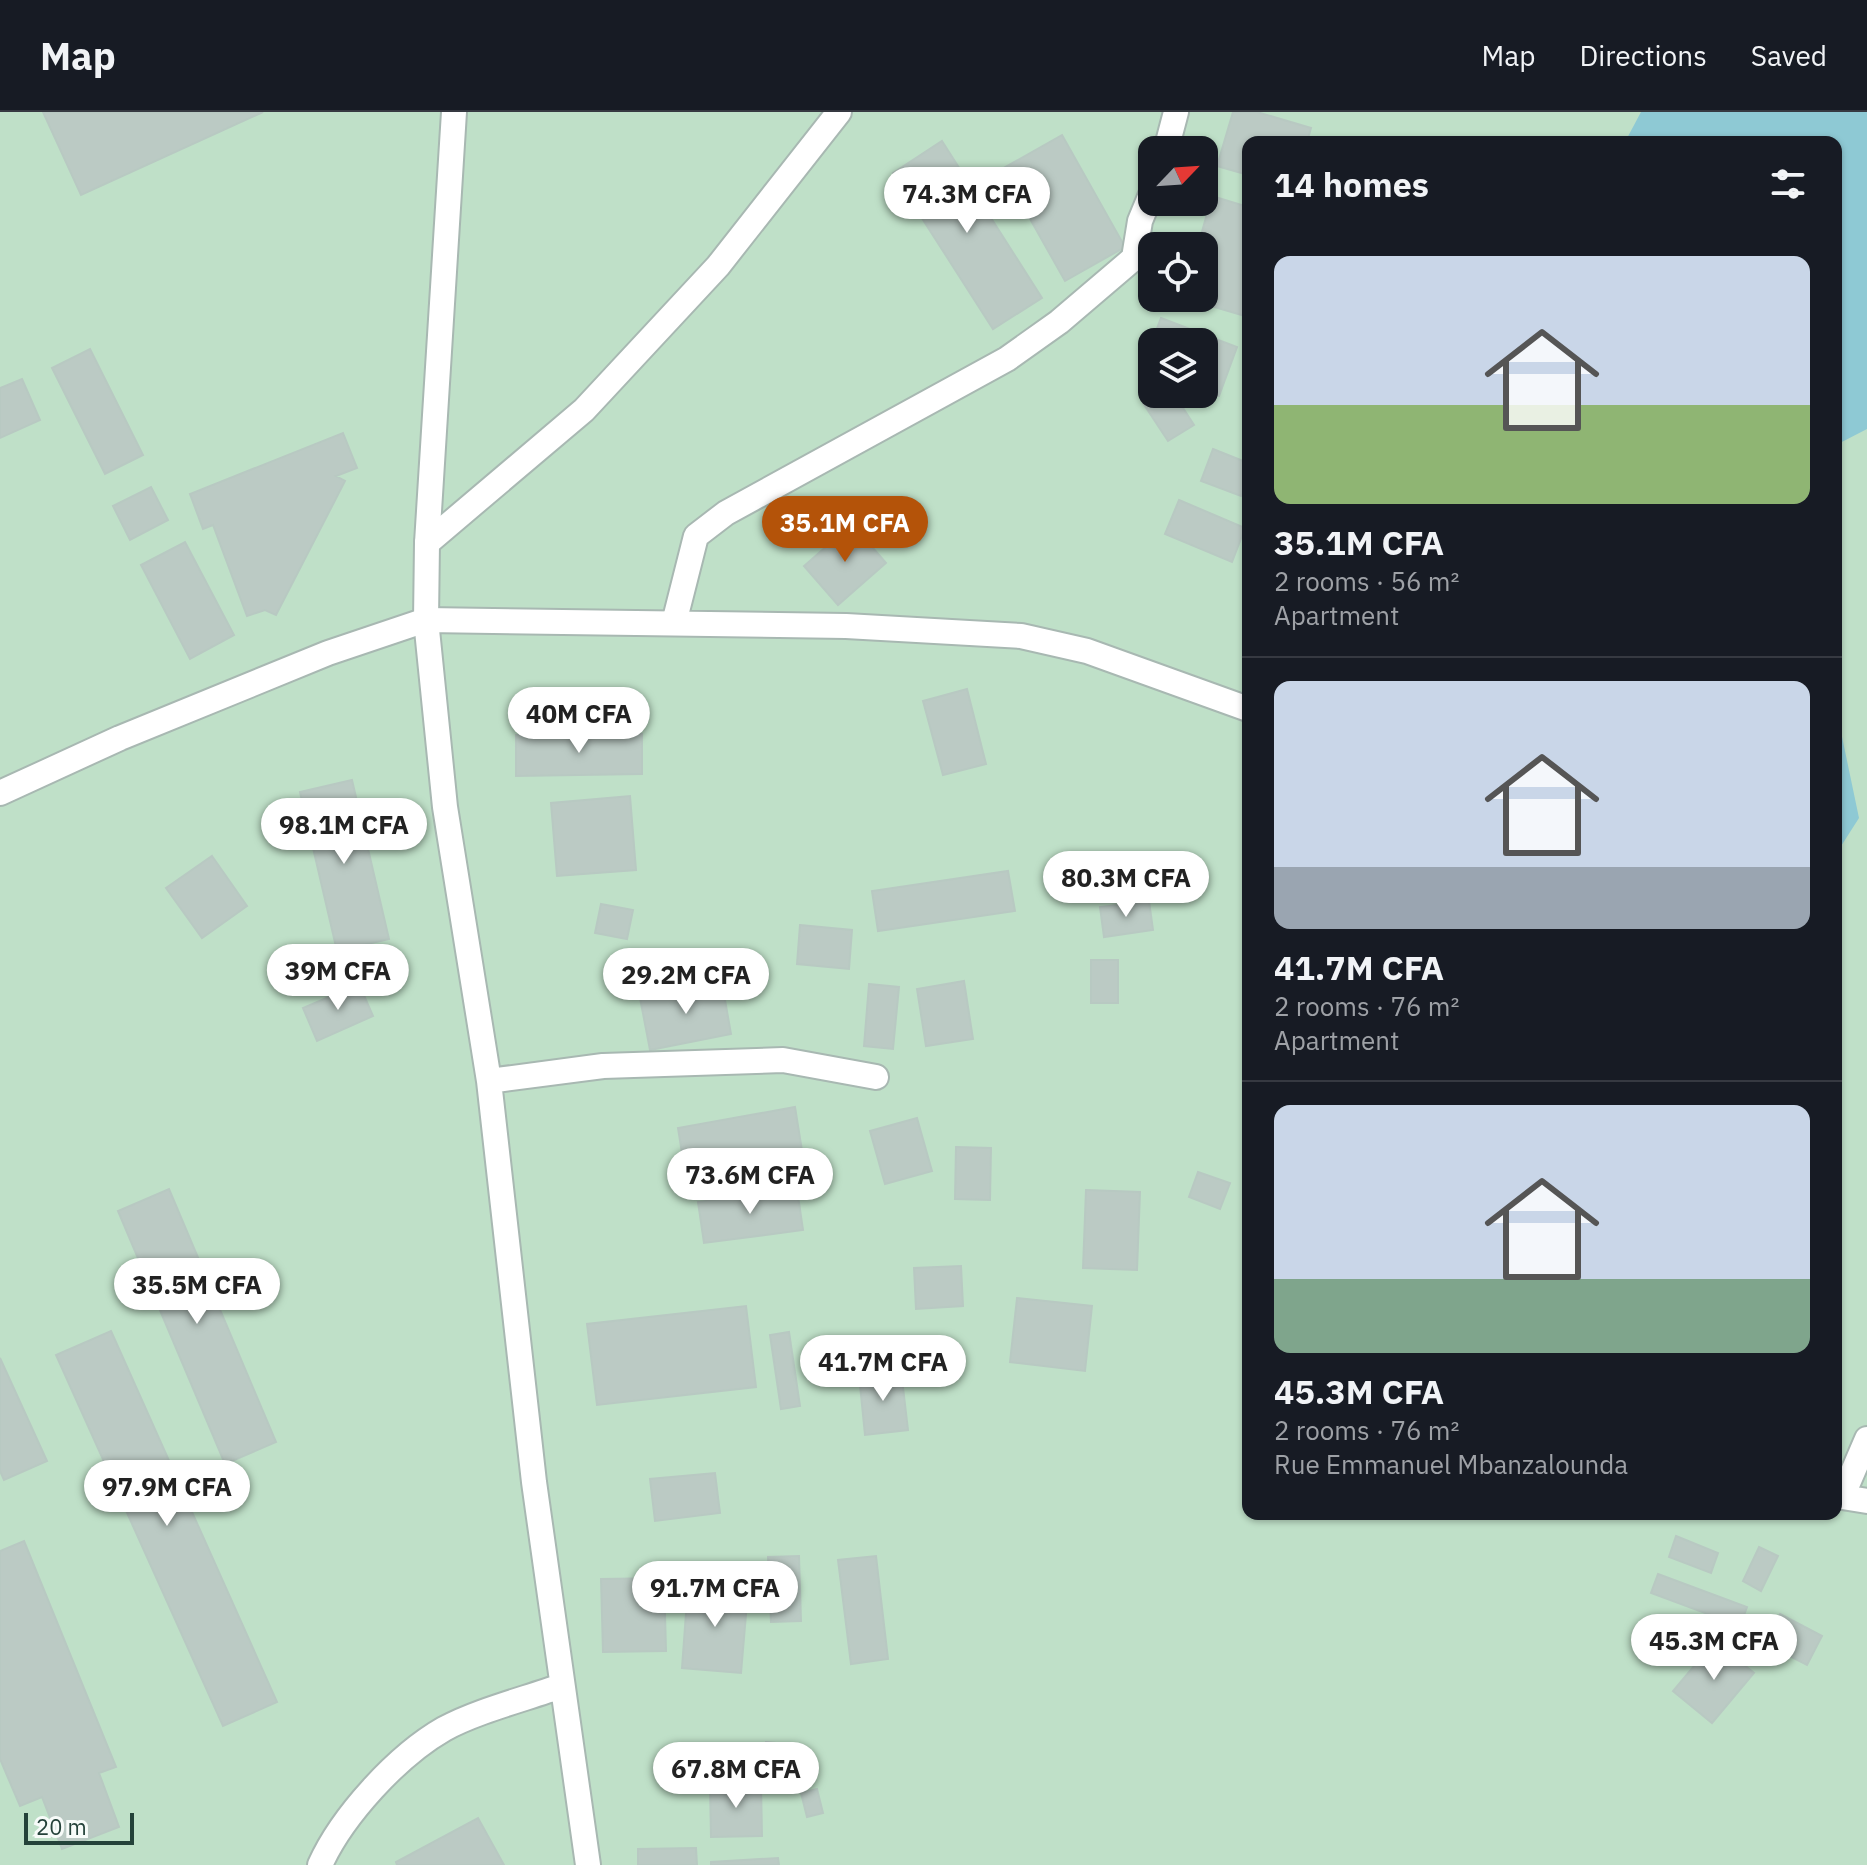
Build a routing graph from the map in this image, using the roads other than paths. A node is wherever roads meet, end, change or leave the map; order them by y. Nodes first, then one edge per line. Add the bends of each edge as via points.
1 (454, 112) edge
2 (1176, 112) edge
3 (833, 115) edge
4 (1170, 136) edge
5 (1142, 216) edge
6 (427, 543) junction
7 (426, 620) junction
8 (674, 623) junction
9 (1242, 707) edge
10 (0, 793) edge
11 (876, 1077) dead end
12 (489, 1081) junction
13 (1867, 1439) edge
14 (1842, 1491) edge
15 (1842, 1497) edge
16 (1867, 1501) edge
17 (561, 1686) junction
18 (320, 1865) edge
19 (588, 1865) edge

1 - 6 street
2 - 4 street
3 - 6 street via 718,266 584,410
5 - 8 street via 1134,258 1059,322 1007,359 726,513 696,536
6 - 7 street
7 - 8 street
7 - 10 street via 328,653
7 - 12 street via 445,807
8 - 9 street via 1021,636 1087,651
11 - 12 street via 783,1060 603,1066
12 - 17 street
13 - 14 street
15 - 16 street
17 - 18 street via 445,1729 380,1780 328,1846
17 - 19 street

